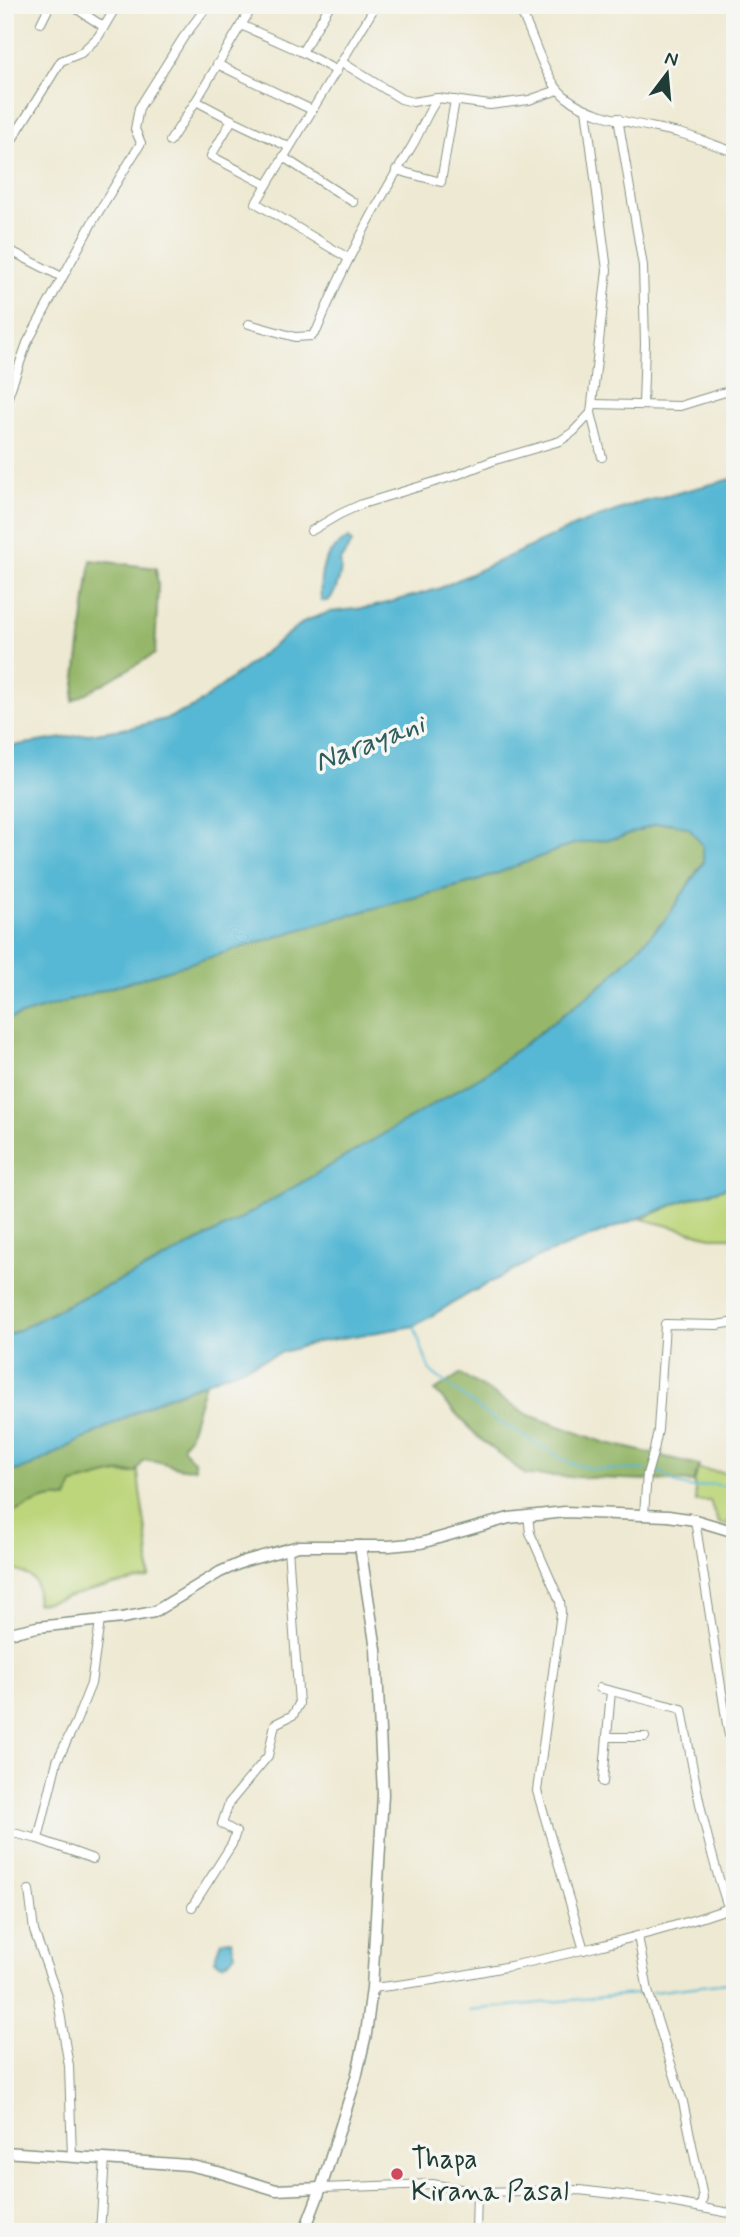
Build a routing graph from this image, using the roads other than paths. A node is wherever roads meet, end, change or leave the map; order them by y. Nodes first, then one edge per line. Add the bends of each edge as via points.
1 (50, 5) edge
2 (71, 5) edge
3 (117, 5) edge
4 (208, 5) edge
5 (254, 5) edge
6 (330, 5) edge
7 (376, 5) edge
8 (517, 5) edge
9 (41, 23) dead end
10 (241, 25) junction
11 (104, 27) junction
12 (302, 52) junction
13 (343, 63) junction
14 (217, 64) junction
15 (337, 71) junction
16 (558, 90) junction
17 (438, 98) junction
18 (455, 100) junction
19 (196, 101) junction
20 (586, 109) junction
21 (312, 110) junction
22 (618, 118) junction
23 (232, 120) junction
24 (170, 141) dead end
25 (289, 148) junction
26 (5, 151) edge
27 (735, 152) edge
28 (283, 157) junction
29 (396, 170) junction
30 (267, 185) junction
31 (354, 202) dead end
32 (5, 248) edge
33 (348, 258) junction
34 (62, 277) junction
35 (249, 324) dead end
36 (735, 389) edge
37 (5, 405) edge
38 (643, 405) junction
39 (592, 408) junction
40 (602, 457) dead end
41 (312, 531) dead end
42 (735, 1322) edge
43 (644, 1514) junction
44 (528, 1515) junction
45 (695, 1520) junction
46 (735, 1532) edge
47 (360, 1546) junction
48 (288, 1548) junction
49 (100, 1620) junction
50 (5, 1634) edge
51 (600, 1688) dead end
52 (611, 1691) junction
53 (607, 1737) junction
54 (645, 1737) dead end
55 (735, 1757) edge
56 (603, 1782) dead end
57 (5, 1830) edge
58 (38, 1839) junction
59 (93, 1859) dead end
60 (29, 1890) dead end
61 (192, 1907) dead end
62 (732, 1907) edge
63 (735, 1926) edge
64 (638, 1936) junction
65 (584, 1950) junction
66 (372, 1988) junction
67 (5, 2152) edge
68 (72, 2157) junction
69 (105, 2159) junction
70 (321, 2188) junction
71 (477, 2192) junction
72 (701, 2206) junction
73 (735, 2214) edge
74 (100, 2232) edge
75 (304, 2232) edge
76 (476, 2232) edge

1 - 9 street
2 - 11 street
3 - 11 street
4 - 34 street via 139,108 135,129 141,143
5 - 10 street
6 - 12 street
7 - 13 street
8 - 16 street
10 - 12 street
10 - 14 street
11 - 26 street via 80,53 61,61
12 - 15 street
13 - 15 street
13 - 17 street via 401,99 420,102
14 - 19 street
14 - 21 street
15 - 21 street
16 - 18 street via 504,104
16 - 20 street
17 - 18 street
17 - 29 street
18 - 29 street via 441,182
19 - 23 street
19 - 24 street
20 - 22 street
20 - 39 street via 607,270
21 - 25 street
22 - 27 street
22 - 38 street via 643,266
23 - 25 street
23 - 30 street via 211,156
25 - 28 street
28 - 30 street
28 - 31 street
29 - 33 street
30 - 33 street via 257,204
32 - 34 street
33 - 35 street via 312,336 295,337
34 - 37 street via 27,343
36 - 38 street via 680,406
38 - 39 street
39 - 40 street
39 - 41 street via 560,441 362,504
42 - 43 street via 665,1324 658,1430 647,1474
43 - 44 street
43 - 45 street
44 - 47 street via 421,1543
44 - 65 street via 530,1533 561,1601 537,1797
45 - 46 street
45 - 55 street
47 - 48 street
47 - 66 street via 376,1648 383,1794
48 - 49 street via 220,1572 154,1612
48 - 61 street via 299,1704 293,1715 275,1724 268,1756 229,1803 222,1824 236,1832 232,1844
49 - 50 street
49 - 58 street via 91,1684 57,1761
51 - 52 street
52 - 53 street
52 - 62 street via 682,1709 710,1846
53 - 54 street
53 - 56 street
57 - 58 street
58 - 59 street
60 - 68 street via 34,1931 57,1995 69,2066
62 - 63 street
62 - 64 street
64 - 65 street
64 - 72 street via 648,1991 683,2102 704,2197
65 - 66 street via 460,1977
66 - 70 street via 356,2078
67 - 68 street
68 - 69 street
69 - 70 street via 188,2165 276,2190
69 - 74 street
70 - 71 street via 432,2184
70 - 75 street
71 - 72 street via 579,2190
71 - 76 street
72 - 73 street

